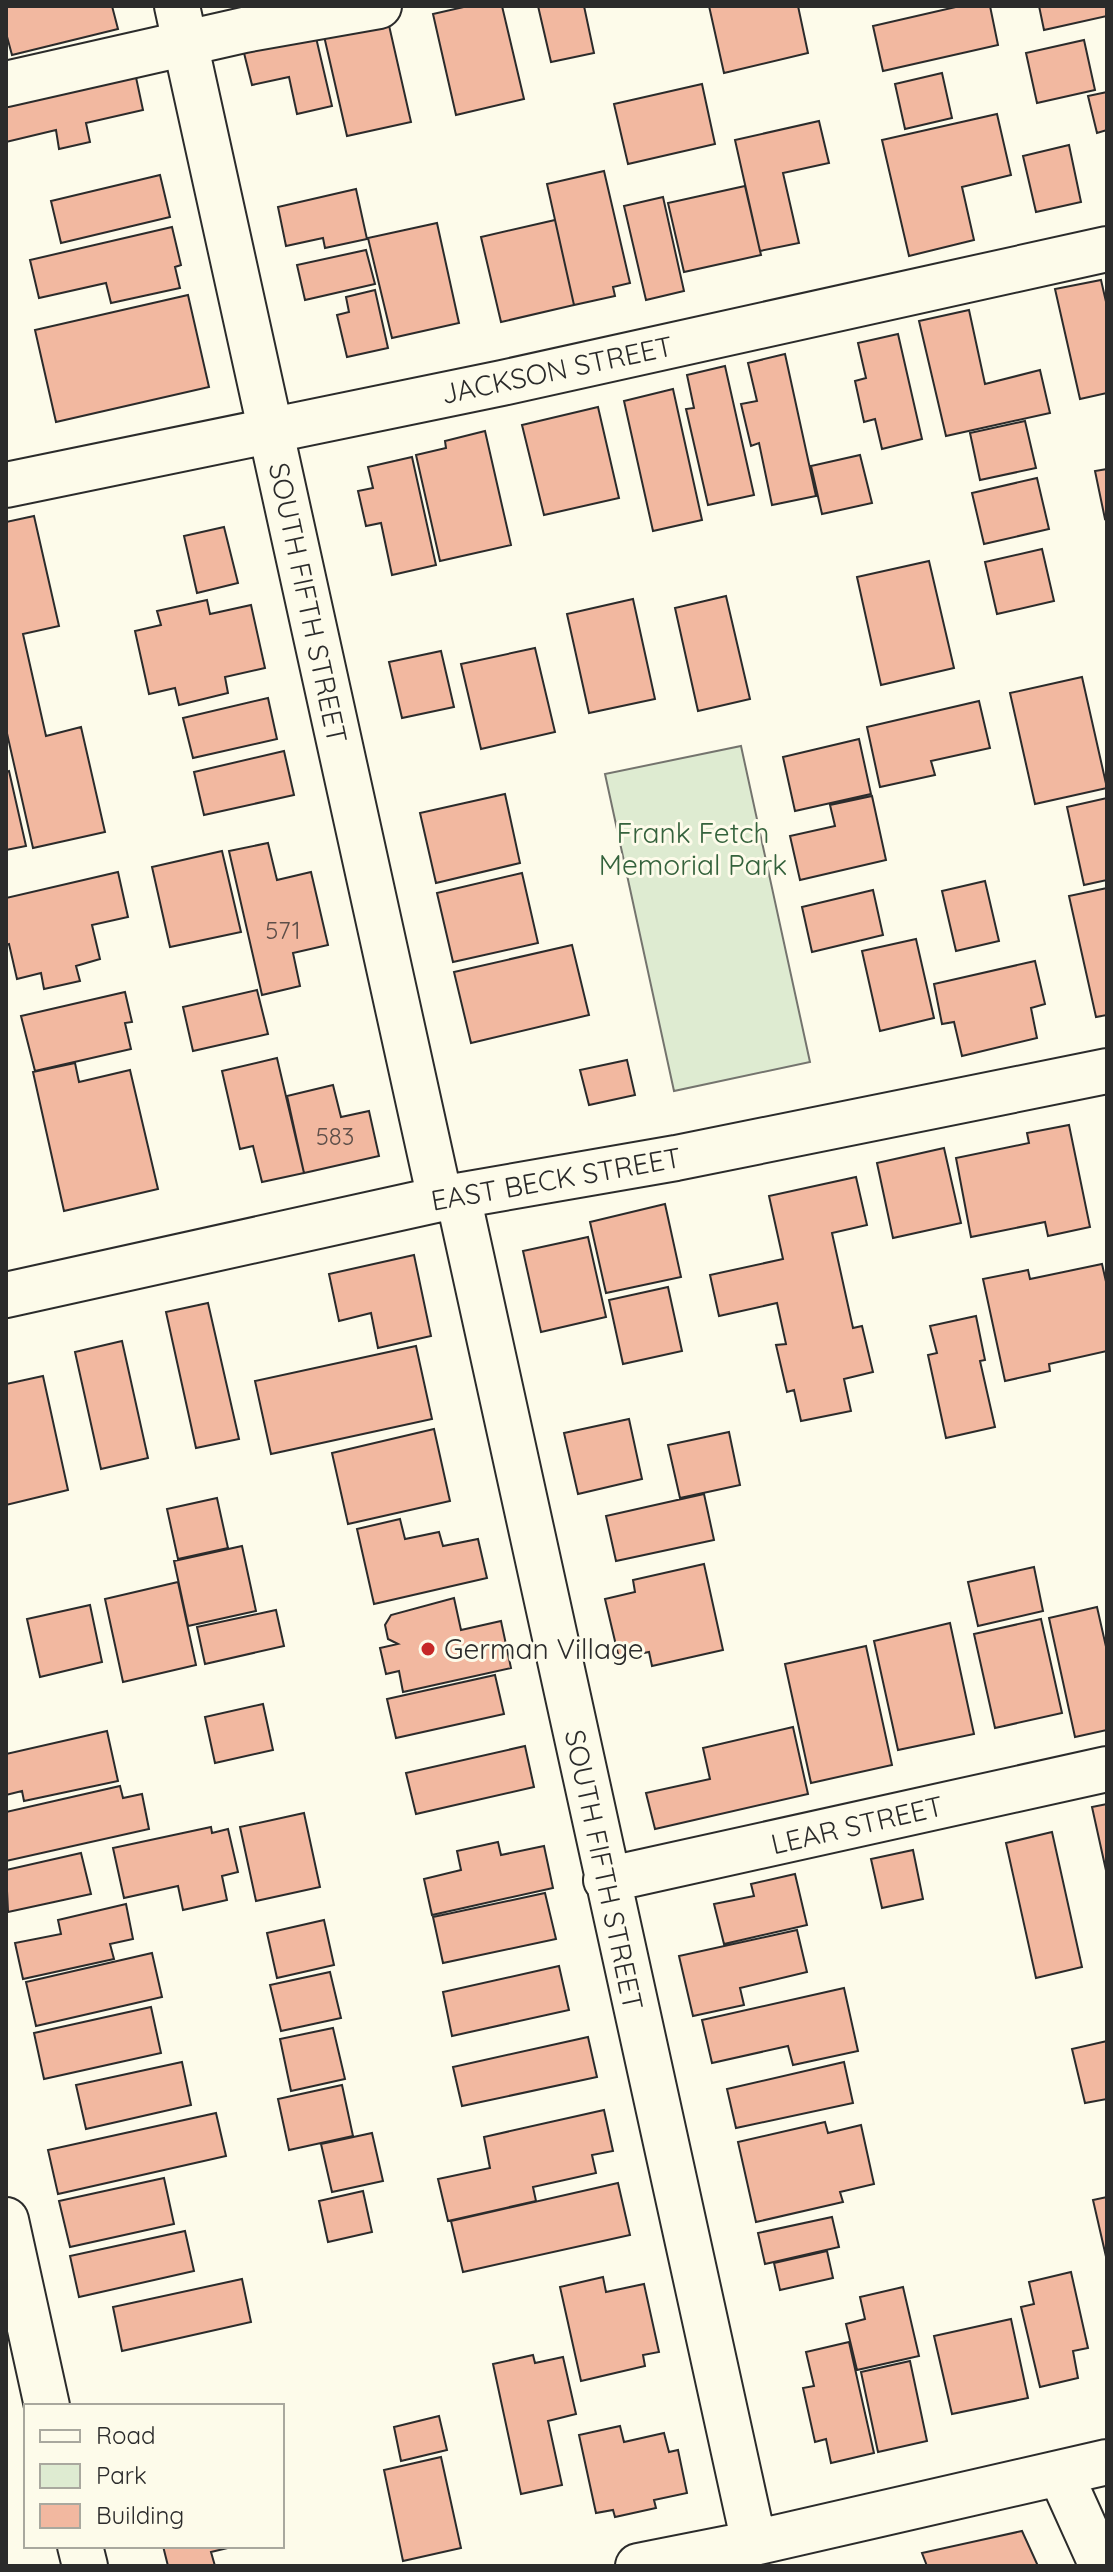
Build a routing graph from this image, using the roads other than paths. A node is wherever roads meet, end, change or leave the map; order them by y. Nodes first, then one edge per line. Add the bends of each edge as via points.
1 (379, 6) edge
2 (181, 25) edge
3 (6, 84) edge
4 (1107, 249) edge
5 (271, 431) junction
6 (6, 485) edge
7 (1107, 1071) edge
8 (449, 1198) junction
9 (6, 1295) edge
10 (1107, 1769) edge
11 (606, 1880) junction
12 (6, 2220) edge
13 (47, 2404) edge
14 (1107, 2462) edge
15 (1060, 2473) junction
16 (754, 2543) junction
17 (638, 2566) edge
18 (1102, 2566) edge

1 - 2 street via 244,30
2 - 3 street
2 - 5 street, SOUTH FIFTH STREET
4 - 5 street, JACKSON STREET
5 - 6 street, JACKSON STREET
5 - 8 street, SOUTH FIFTH STREET
7 - 8 street, EAST BECK STREET
8 - 9 street, EAST BECK STREET
8 - 11 street, SOUTH FIFTH STREET
10 - 11 street, LEAR STREET
11 - 16 street, SOUTH FIFTH STREET
12 - 13 street
14 - 15 street
15 - 16 street
15 - 18 street
16 - 17 street

